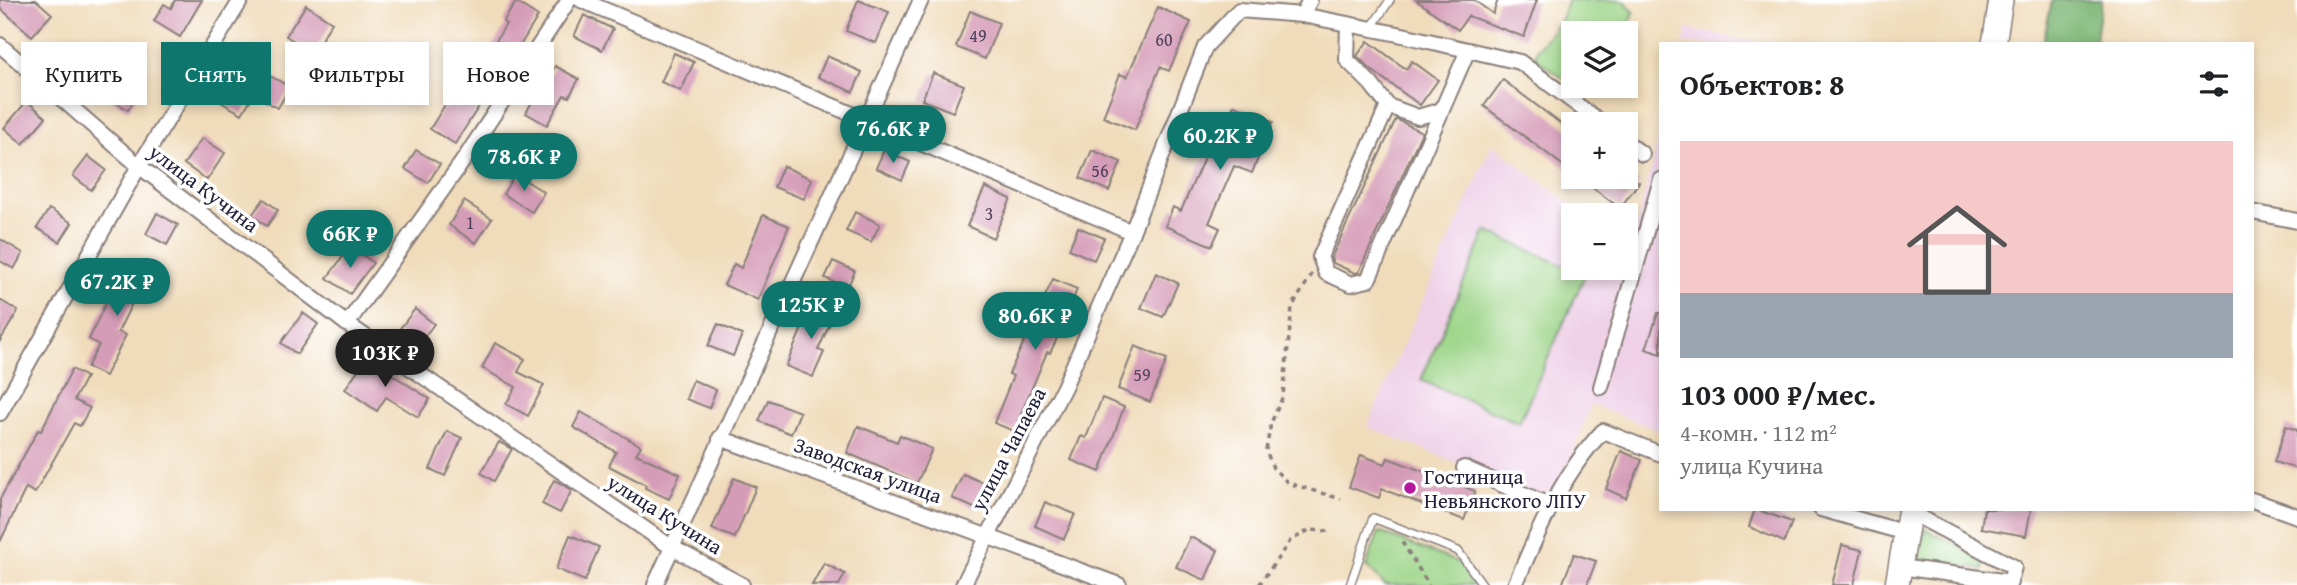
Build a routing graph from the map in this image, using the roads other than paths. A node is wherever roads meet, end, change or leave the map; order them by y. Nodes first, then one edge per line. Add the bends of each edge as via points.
1 (241, 0) edge
2 (569, 0) edge
3 (581, 0) edge
4 (921, 0) edge
5 (1310, 0) edge
6 (1390, 0) edge
7 (2001, 0) edge
8 (1302, 15) junction
9 (1348, 24) junction
10 (1370, 28) junction
11 (1994, 42) edge
12 (0, 45) edge
13 (1468, 50) junction
14 (1388, 106) junction
15 (1442, 110) junction
16 (1586, 112) edge
17 (864, 121) junction
18 (1638, 151) edge
19 (1642, 154) dead end
20 (139, 166) junction
21 (1659, 187) edge
22 (2254, 212) edge
23 (2297, 221) edge
24 (1132, 232) junction
25 (347, 324) junction
26 (1601, 387) dead end
27 (0, 413) edge
28 (720, 438) junction
29 (1659, 453) edge
30 (1464, 468) dead end
31 (2254, 500) edge
32 (1551, 506) junction
33 (1841, 511) edge
34 (2297, 516) edge
35 (1909, 518) edge
36 (986, 537) junction
37 (671, 547) junction
38 (1899, 576) edge
39 (2009, 584) edge
40 (654, 585) edge
41 (742, 585) edge
42 (963, 585) edge
43 (1119, 585) edge
44 (1350, 585) edge
45 (1483, 585) edge
46 (1515, 585) edge

1 - 20 street
2 - 25 street via 463,161
3 - 17 street
4 - 17 street
5 - 8 street
6 - 10 lane
7 - 11 main road
8 - 9 street, улица Чапаева
8 - 24 street, улица Чапаева via 1239,10 1205,47
9 - 10 street, улица Чапаева
9 - 14 street via 1347,60
10 - 13 street, улица Чапаева
12 - 20 street, улица Кучина
13 - 15 street
13 - 16 street, улица Чапаева via 1520,62
14 - 15 street via 1418,117
14 - 15 street via 1320,257 1326,273 1351,284 1368,281
17 - 24 street
17 - 28 street
18 - 19 street
20 - 25 street, улица Кучина
20 - 27 street
21 - 26 street
22 - 23 street
24 - 36 street, улица Чапаева via 1064,387
25 - 37 street, улица Кучина
28 - 36 street, Заводская улица
28 - 37 street
29 - 32 street via 1603,431
30 - 32 street
31 - 34 street
32 - 46 street
33 - 35 street
35 - 38 main road
35 - 39 street via 2014,567
36 - 42 street, улица Чапаева
36 - 43 street, Заводская улица
37 - 40 street
37 - 41 street, улица Кучина
38 - 39 street
44 - 45 lane via 1373,518 1458,551

